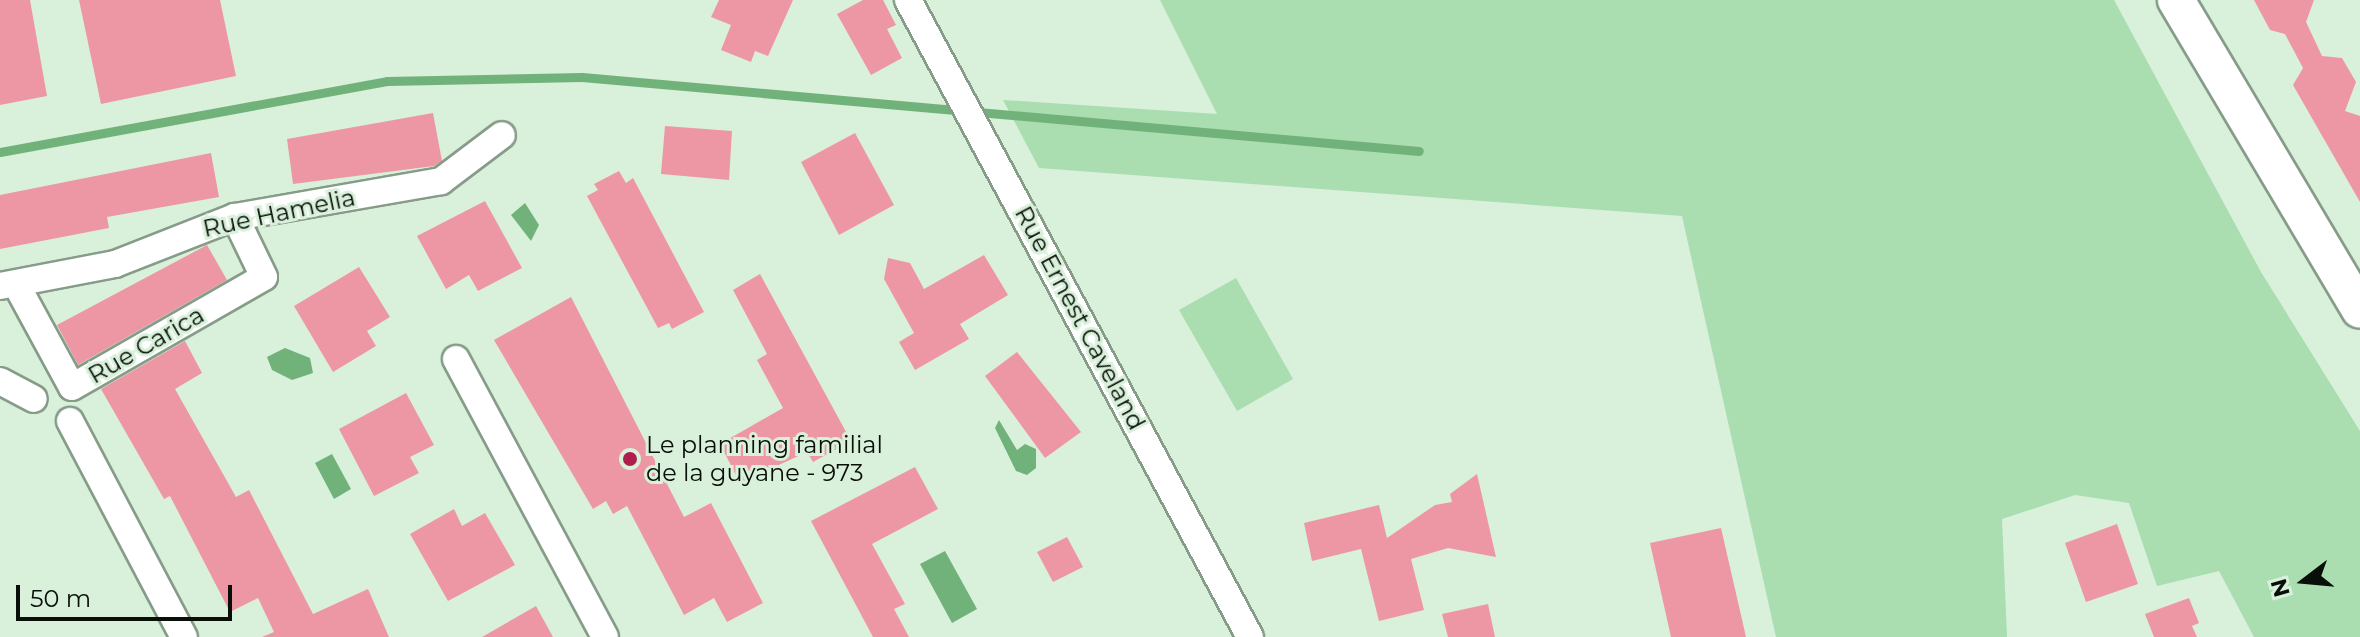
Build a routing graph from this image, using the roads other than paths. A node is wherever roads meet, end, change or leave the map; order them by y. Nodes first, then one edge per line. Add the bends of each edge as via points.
1 (908, 0) edge
2 (2176, 0) edge
3 (502, 135) dead end
4 (235, 217) junction
5 (8, 285) edge
6 (2360, 310) edge
7 (456, 359) dead end
8 (0, 381) edge
9 (34, 399) dead end
10 (70, 421) dead end
11 (184, 637) edge
12 (605, 637) edge
13 (1250, 637) edge

1 - 13 street, Rue Ernest Caveland
2 - 6 street
3 - 4 street, Rue Hamelia via 441,181
4 - 5 street, Rue Hamelia via 115,264
4 - 5 street, Rue Carica via 264,277 72,387
7 - 12 street
8 - 9 street
10 - 11 street

